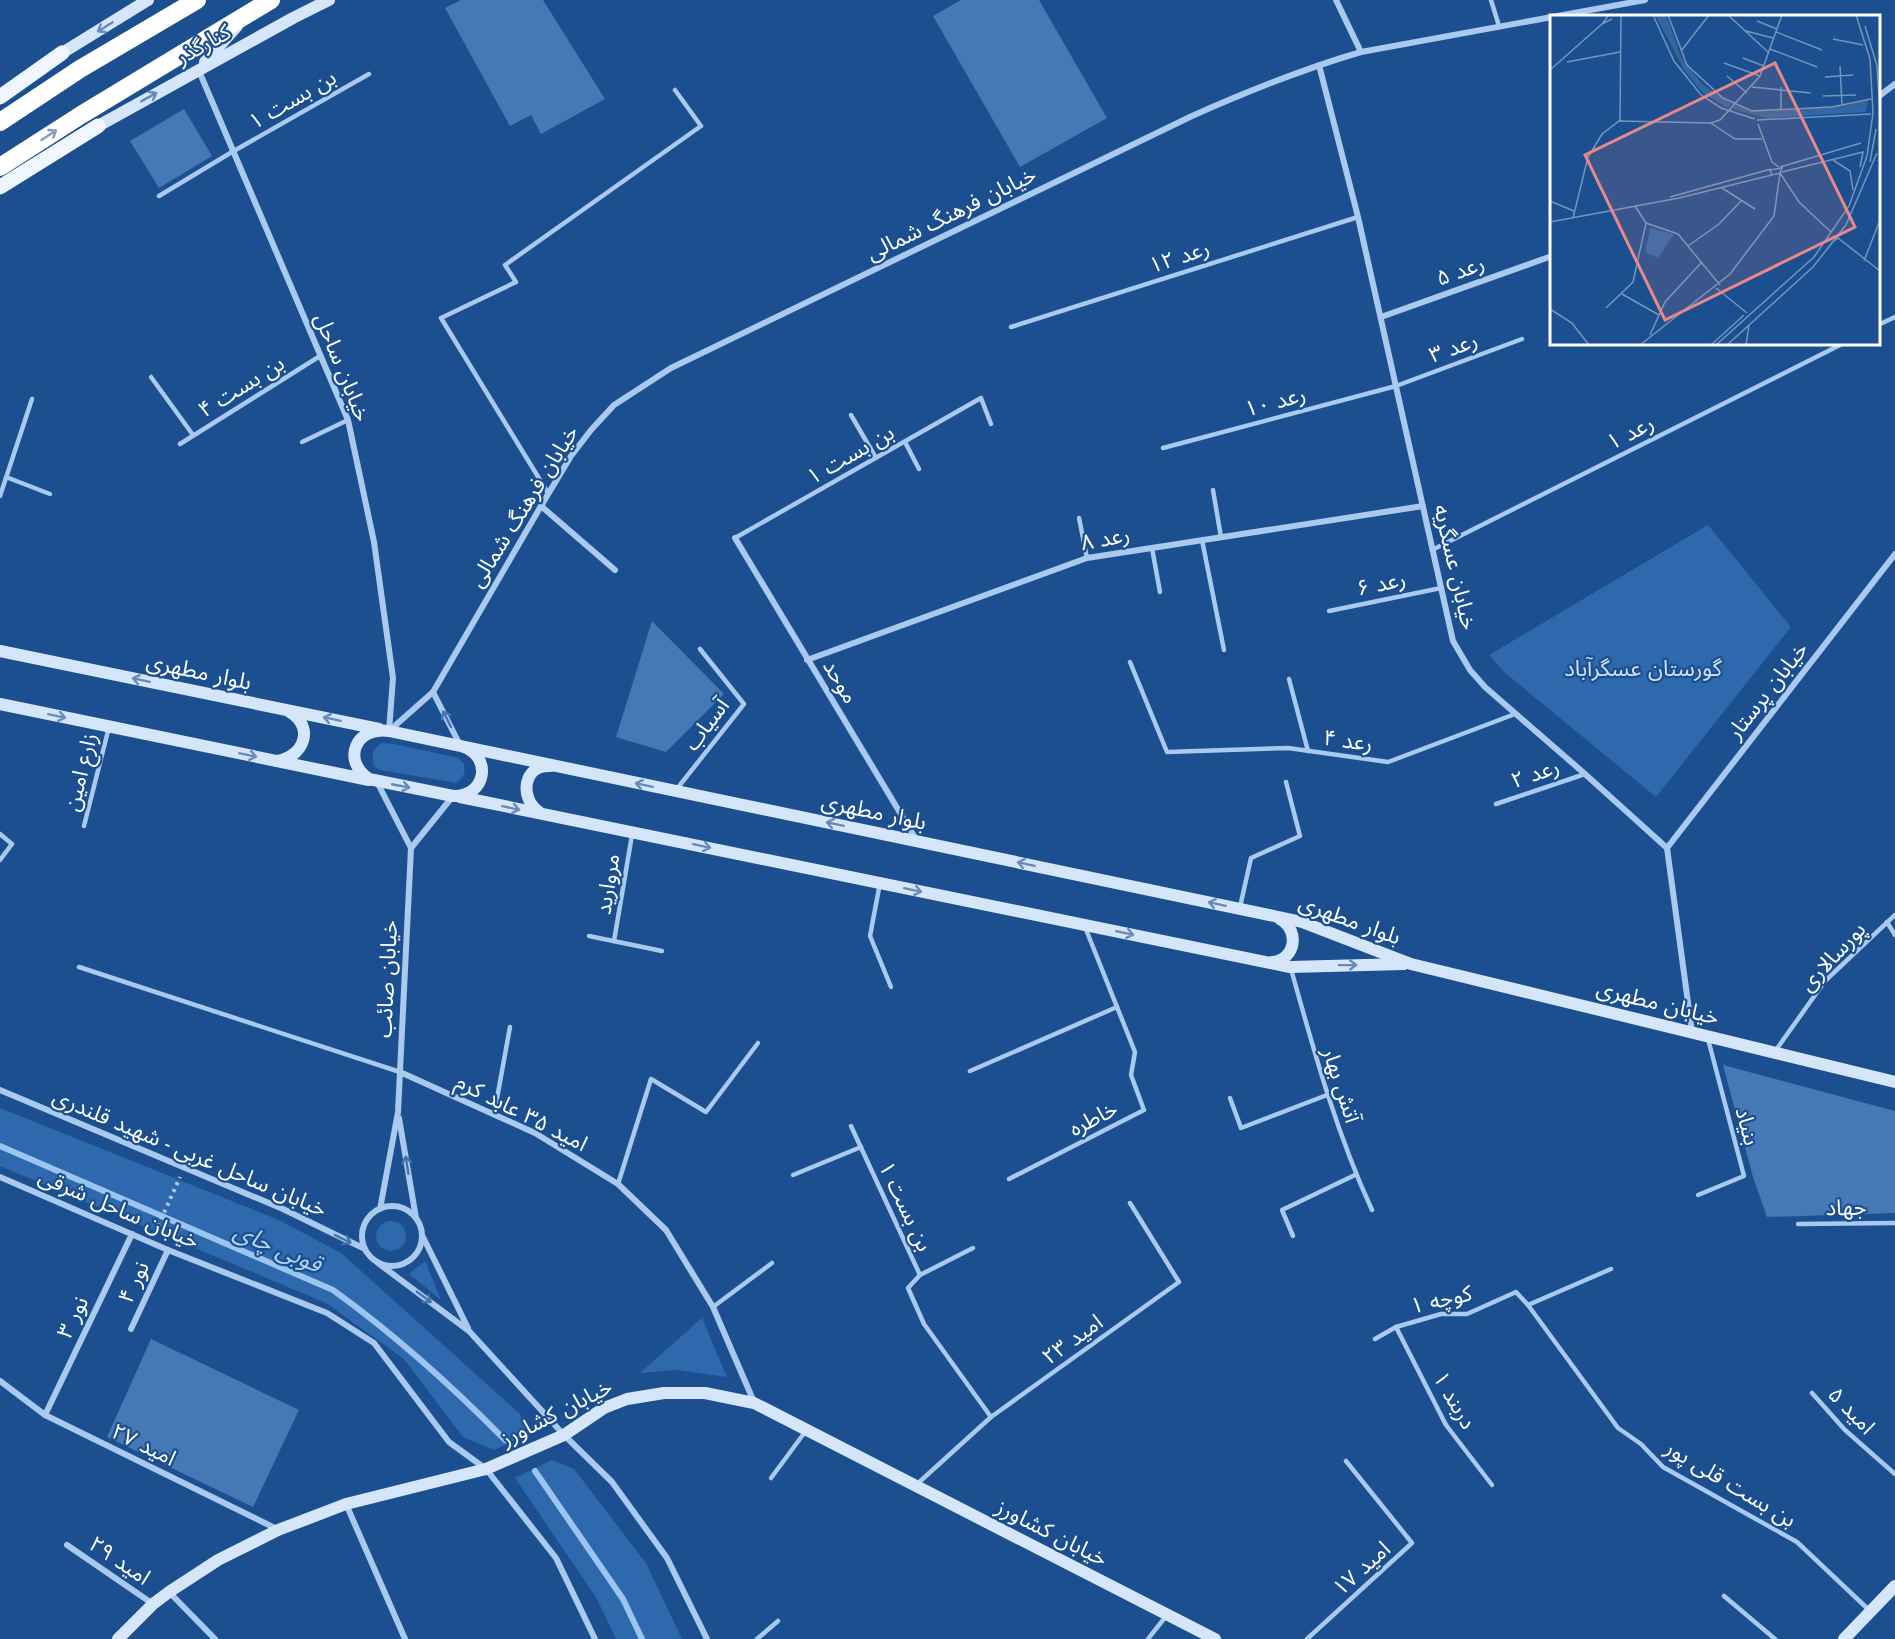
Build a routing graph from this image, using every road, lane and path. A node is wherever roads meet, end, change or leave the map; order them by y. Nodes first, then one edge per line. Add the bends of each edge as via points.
1 (148, 0) edge
2 (197, 0) edge
3 (271, 0) edge
4 (329, 0) edge
5 (1336, 0) edge
6 (1491, 0) edge
7 (1645, 0) edge
8 (248, 12) junction
9 (1561, 15) edge
10 (1550, 17) edge
11 (1499, 26) junction
12 (1361, 52) junction
13 (62, 53) joint
14 (1319, 65) junction
15 (198, 70) junction
16 (369, 74) dead end
17 (1895, 84) edge
18 (675, 90) dead end
19 (1880, 95) edge
20 (0, 97) edge
21 (0, 122) edge
22 (98, 126) joint
23 (232, 152) junction
24 (0, 167) edge
25 (0, 188) edge
26 (159, 196) dead end
27 (1358, 217) junction
28 (1550, 256) edge
29 (1381, 317) junction
30 (1895, 317) edge
31 (1880, 324) edge
32 (1011, 327) dead end
33 (1522, 339) dead end
34 (1840, 345) edge
35 (320, 356) junction
36 (151, 377) dead end
37 (1396, 386) junction
38 (32, 399) dead end
39 (851, 415) dead end
40 (348, 420) junction
41 (991, 424) dead end
42 (194, 435) junction
43 (302, 442) dead end
44 (905, 442) junction
45 (180, 444) dead end
46 (1163, 448) dead end
47 (876, 458) junction
48 (919, 469) dead end
49 (6, 477) junction
50 (1213, 490) dead end
51 (548, 493) junction
52 (50, 494) dead end
53 (0, 496) edge
54 (541, 506) junction
55 (1423, 506) junction
56 (1079, 518) dead end
57 (1221, 537) junction
58 (735, 538) joint
59 (1202, 540) junction
60 (1152, 548) junction
61 (1432, 550) junction
62 (1895, 554) edge
63 (1087, 558) junction
64 (615, 570) dead end
65 (1441, 588) junction
66 (1160, 592) dead end
67 (1329, 611) dead end
68 (700, 649) dead end
69 (1224, 650) dead end
70 (0, 651) edge
71 (807, 660) junction
72 (1130, 662) dead end
73 (1288, 679) dead end
74 (433, 692) junction
75 (0, 704) edge
76 (286, 710) junction
77 (1515, 714) junction
78 (109, 726) junction
79 (389, 731) junction
80 (461, 746) junction
81 (1308, 751) junction
82 (276, 761) junction
83 (555, 766) junction
84 (1585, 774) junction
85 (377, 781) junction
86 (1286, 782) dead end
87 (675, 791) junction
88 (453, 796) junction
89 (1496, 804) dead end
90 (545, 815) junction
91 (84, 826) dead end
92 (632, 832) junction
93 (0, 834) edge
94 (917, 842) junction
95 (411, 848) junction
96 (1667, 848) junction
97 (0, 860) edge
98 (880, 883) junction
99 (1240, 909) junction
100 (1895, 915) edge
101 (1274, 916) junction
102 (1887, 922) junction
103 (1084, 925) junction
104 (1895, 935) edge
105 (589, 936) dead end
106 (614, 941) junction
107 (662, 951) dead end
108 (1265, 962) junction
109 (1411, 964) junction
110 (79, 967) dead end
111 (1290, 967) junction
112 (891, 987) dead end
113 (1117, 1007) junction
114 (510, 1027) dead end
115 (1692, 1032) junction
116 (1707, 1036) junction
117 (758, 1043) dead end
118 (1775, 1053) junction
119 (970, 1071) dead end
120 (400, 1072) junction
121 (1895, 1082) edge
122 (0, 1090) edge
123 (1327, 1095) junction
124 (1230, 1098) dead end
125 (398, 1112) junction
126 (494, 1115) junction
127 (851, 1126) dead end
128 (861, 1147) junction
129 (184, 1167) junction
130 (793, 1175) dead end
131 (1355, 1175) junction
132 (0, 1177) edge
133 (1009, 1179) dead end
134 (618, 1184) junction
135 (1698, 1195) dead end
136 (1130, 1203) dead end
137 (380, 1209) junction
138 (1372, 1210) dead end
139 (416, 1219) junction
140 (1895, 1223) edge
141 (1798, 1224) dead end
142 (422, 1233) junction
143 (132, 1234) junction
144 (1293, 1236) dead end
145 (152, 1242) junction
146 (973, 1248) dead end
147 (365, 1249) junction
148 (168, 1250) junction
149 (378, 1263) junction
150 (772, 1263) dead end
151 (1611, 1269) dead end
152 (920, 1275) junction
153 (1516, 1292) joint
154 (1528, 1305) junction
155 (713, 1307) junction
156 (1396, 1327) junction
157 (131, 1329) dead end
158 (469, 1331) junction
159 (1375, 1339) dead end
160 (0, 1382) edge
161 (1812, 1393) dead end
162 (754, 1402) junction
163 (45, 1415) junction
164 (991, 1417) junction
165 (806, 1429) junction
166 (564, 1435) junction
167 (1346, 1461) dead end
168 (486, 1469) junction
169 (1895, 1474) edge
170 (771, 1478) dead end
171 (916, 1485) junction
172 (1492, 1485) dead end
173 (346, 1504) junction
174 (278, 1530) junction
175 (66, 1545) dead end
176 (1895, 1586) edge
177 (169, 1592) junction
178 (1724, 1596) dead end
179 (153, 1604) junction
180 (1871, 1612) junction
181 (1167, 1614) junction
182 (778, 1621) dead end
183 (118, 1639) edge
184 (215, 1639) edge
185 (405, 1639) edge
186 (596, 1639) edge
187 (707, 1639) edge
188 (757, 1639) edge
189 (1148, 1639) edge
190 (1215, 1639) edge
191 (1307, 1639) edge
192 (1775, 1639) edge
193 (1844, 1639) edge

1 -> 13 main road
2 - 21 highway
3 - 8 highway
4 - 15 main road, کنارگذر
5 - 12 street
6 - 11 lane
7 - 9 street, خیابان فرهنگ شمالی
8 - 15 main road
24 -> 8 highway
10 - 11 street, خیابان فرهنگ شمالی
11 - 12 street, خیابان فرهنگ شمالی
12 - 14 street, خیابان فرهنگ شمالی
13 - 20 main road
14 - 27 street, خیابان عسگریه
14 - 51 street, خیابان فرهنگ شمالی via 1192,116 671,368 614,405 571,456
22 -> 15 main road, کنارگذر
15 - 23 street, خیابان ساحل
16 - 23 lane, بن بست ۱
17 - 19 street
18 - 51 lane via 700,126 505,265 516,282 441,318
22 - 25 main road
23 - 26 lane, بن بست ۱
23 - 35 street, خیابان ساحل
27 - 29 street, خیابان عسگریه
27 - 32 lane, رعد ۱۲
28 - 29 street, رعد ۵
29 - 37 street, خیابان عسگریه
30 - 31 lane
33 - 37 lane, رعد ۳
34 - 61 lane, رعد ۱
35 - 40 street, خیابان ساحل
35 - 42 lane, بن بست ۴
36 - 42 lane
37 - 46 lane, رعد ۱۰
37 - 55 street, خیابان عسگریه
38 - 49 lane
39 - 47 lane
40 - 43 lane
40 - 79 street, خیابان ساحل via 374,542 393,678
41 - 44 lane, بن بست ۱ via 981,398
42 - 45 lane, بن بست ۴
44 - 47 lane, بن بست ۱
44 - 48 lane
47 - 58 lane, بن بست ۱
49 - 52 lane
49 - 53 lane
50 - 57 lane
51 - 54 street, خیابان فرهنگ شمالی
54 - 64 street
54 - 74 street, خیابان فرهنگ شمالی
55 - 57 street, رعد ۸
55 - 61 street, خیابان عسگریه
56 - 63 lane
57 - 59 street, رعد ۸
58 - 71 street, موحد
59 - 60 street, رعد ۸
59 - 69 lane
60 - 63 street, رعد ۸
60 - 66 lane
61 - 65 street, خیابان عسگریه
62 - 96 street, خیابان پرستار
63 - 71 street, رعد ۸
65 - 67 lane, رعد ۶
65 - 77 street, خیابان عسگریه via 1450,631 1461,656 1485,687
68 - 87 lane, آسیاب via 744,704
76 -> 70 main road, بلوار مطهری
71 - 94 street, موحد
72 - 81 lane, رعد ۴ via 1167,752 1288,748
73 - 81 lane
74 - 79 street, خیابان فرهنگ شمالی
80 -> 74 street
75 -> 78 main road
79 -> 76 main road, بلوار مطهری
76 - 82 main road via 299,719 304,735 298,751
77 - 81 lane, رعد ۴ via 1388,762
77 - 84 street, خیابان عسگریه
78 -> 82 main road
78 - 91 lane, زارع امین
79 - 80 main road, بلوار مطهری
79 - 85 main road via 363,736 355,751 362,774
80 - 83 main road, بلوار مطهری
80 - 88 main road via 477,754 482,771 477,787 462,796
82 - 85 main road
87 -> 83 main road, بلوار مطهری
83 - 90 main road via 538,768 527,781 531,806
84 - 89 lane, رعد ۲
84 - 96 street, خیابان عسگریه
85 -> 88 main road, بلوار مطهری
85 - 95 street, خیابان صائب
86 - 99 lane via 1300,836 1251,858
94 -> 87 main road, بلوار مطهری
88 -> 90 main road, بلوار مطهری
88 - 95 street
90 - 92 main road, بلوار مطهری
92 -> 98 main road, بلوار مطهری
92 - 106 lane, مروارید
93 - 97 lane via 12,844
99 -> 94 main road, بلوار مطهری
95 - 120 street, خیابان صائب
96 - 115 street
98 -> 103 main road, بلوار مطهری
98 - 112 lane via 870,936
99 - 101 main road, بلوار مطهری
100 - 102 lane, پورسالاری
101 - 108 main road via 1288,923 1292,931 1291,948 1280,961
101 - 109 main road, بلوار مطهری via 1302,922
102 - 104 lane
102 - 118 lane, پورسالاری via 1825,981
103 -> 108 main road, بلوار مطهری
103 - 113 lane, خاطره
105 - 106 lane
106 - 107 lane
108 - 111 main road, بلوار مطهری
111 -> 109 main road, بلوار مطهری
109 - 115 main road, خیابان مطهری
110 - 120 lane
111 - 123 lane, آتش بهار
113 - 119 lane
113 - 133 lane, خاطره via 1135,1052 1131,1075 1144,1110
114 - 126 lane
115 - 116 main road, خیابان مطهری
116 - 118 main road, خیابان مطهری
116 - 135 lane, بنیاد via 1744,1176
117 - 134 lane via 706,1112 651,1079
118 - 121 main road, خیابان مطهری
120 - 125 street, خیابان صائب
120 - 126 street, امید ۳۵ عابد کرم
122 - 129 street, خیابان ساحل غربی - شهید قلندری
123 - 124 lane via 1241,1128
123 - 131 lane, آتش بهار
125 - 137 street, خیابان صائب
139 -> 125 street, خیابان صائب
126 - 134 street, امید ۳۵ عابد کرم via 535,1133
127 - 128 lane, بن بست ۱
128 - 130 lane
128 - 152 lane, بن بست ۱
129 - 145 path
129 -> 147 street, خیابان ساحل غربی - شهید قلندری
131 - 138 lane, آتش بهار
131 - 144 lane via 1282,1210
132 - 143 street, خیابان ساحل شرقی
134 - 155 street, امید ۳۵ عابد کرم via 666,1230
136 - 164 lane, امید ۲۳ via 1179,1282
137 - 139 street via 404,1209
137 - 147 street via 362,1230
139 - 142 street
140 - 141 lane, جهاد
142 - 149 street via 418,1251 405,1263
142 - 158 street
143 - 145 street, خیابان ساحل شرقی
143 - 163 street, نور ۳
145 - 148 street, خیابان ساحل شرقی
146 - 152 lane
147 - 149 street
148 - 157 street, نور ۴
148 - 168 street, خیابان ساحل شرقی via 327,1313 374,1343 449,1442
149 -> 158 street
150 - 155 lane
151 - 154 lane
152 - 164 lane, بن بست ۱ via 908,1288 924,1324
153 - 154 lane, بن بست قلی پور
153 - 156 lane, کوچه ۱ via 1467,1314 1441,1314
154 - 180 lane, بن بست قلی پور via 1618,1428 1663,1467 1797,1542
155 - 162 street, امید ۳۵ عابد کرم
156 - 159 lane, کوچه ۱
156 - 172 lane, دربند ۱ via 1446,1425
158 - 166 street
160 - 163 street, امید ۲۷
161 - 169 lane, امید ۵ via 1845,1430
162 - 165 main road, خیابان کشاورز
162 - 166 main road, خیابان کشاورز via 705,1393 644,1395 604,1407
163 - 174 street, امید ۲۷
164 - 171 lane, امید ۲۳
165 - 170 lane
165 - 171 main road, خیابان کشاورز
166 - 168 main road, خیابان کشاورز
166 - 187 street via 612,1482 667,1558
167 - 191 lane, امید ۱۷ via 1412,1543
168 - 173 main road, خیابان کشاورز
168 - 186 street, خیابان ساحل شرقی via 556,1558
171 - 181 main road, خیابان کشاورز
173 - 174 main road, خیابان کشاورز
173 - 185 street
174 - 177 main road, خیابان کشاورز via 218,1560
175 - 179 street, امید ۲۹
176 - 180 main road
177 - 179 main road, خیابان کشاورز
177 - 184 street
178 - 192 lane
179 - 183 main road, خیابان کشاورز
180 - 193 main road
181 - 189 lane
181 - 190 main road, خیابان کشاورز
182 - 188 lane

